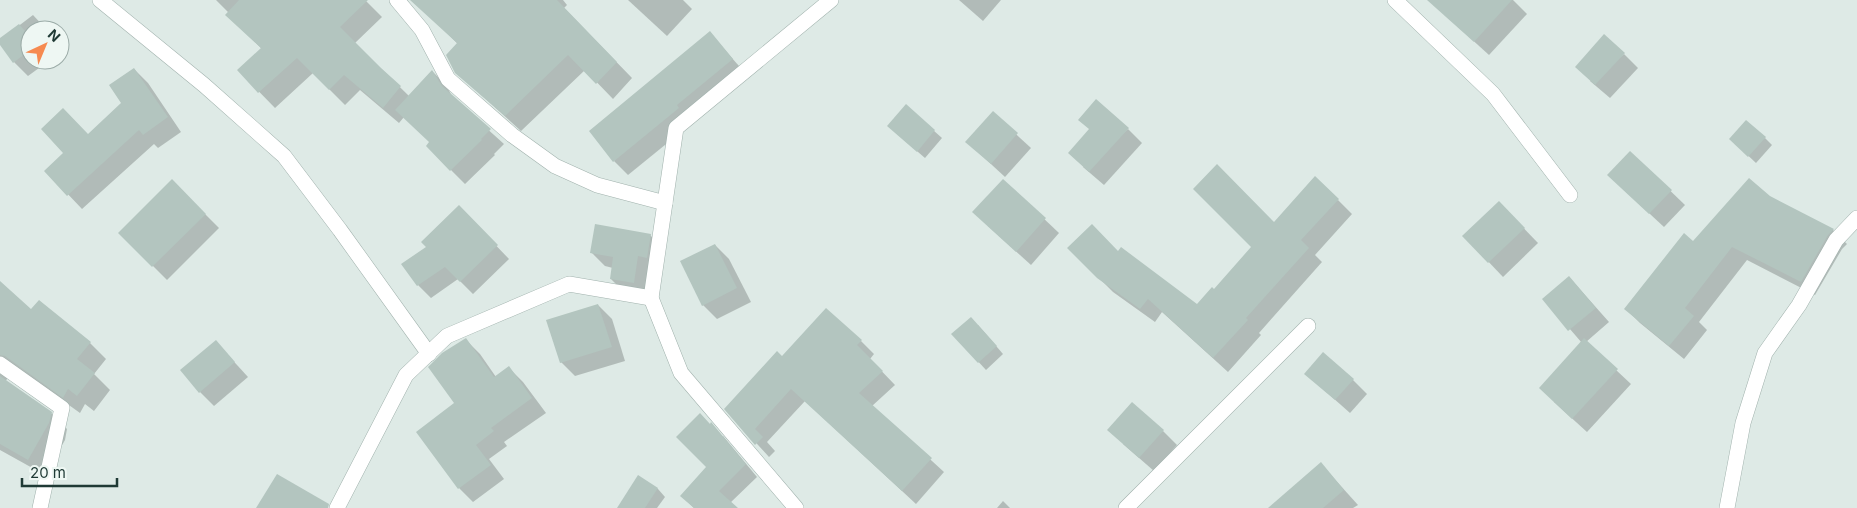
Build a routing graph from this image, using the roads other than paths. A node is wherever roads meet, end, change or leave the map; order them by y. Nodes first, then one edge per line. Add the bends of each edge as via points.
1 (100, 0) edge
2 (397, 0) edge
3 (831, 0) edge
4 (1399, 1) edge
5 (1570, 195) dead end
6 (665, 203) junction
7 (1857, 218) edge
8 (651, 298) junction
9 (1308, 326) dead end
10 (429, 354) junction
11 (0, 364) edge
12 (40, 508) edge
13 (337, 508) edge
14 (796, 508) edge
15 (1126, 508) edge
16 (1727, 508) edge

1 - 10 street via 284,156
2 - 6 street via 422,30 448,79 512,135 555,166 597,185
3 - 6 street via 676,128
4 - 5 street via 1493,94
6 - 8 street
7 - 16 street via 1836,240 1799,305 1765,353 1743,423
8 - 10 street via 569,284 447,336
8 - 14 street via 681,373
9 - 15 street
10 - 13 street via 406,375
11 - 12 street via 62,408

